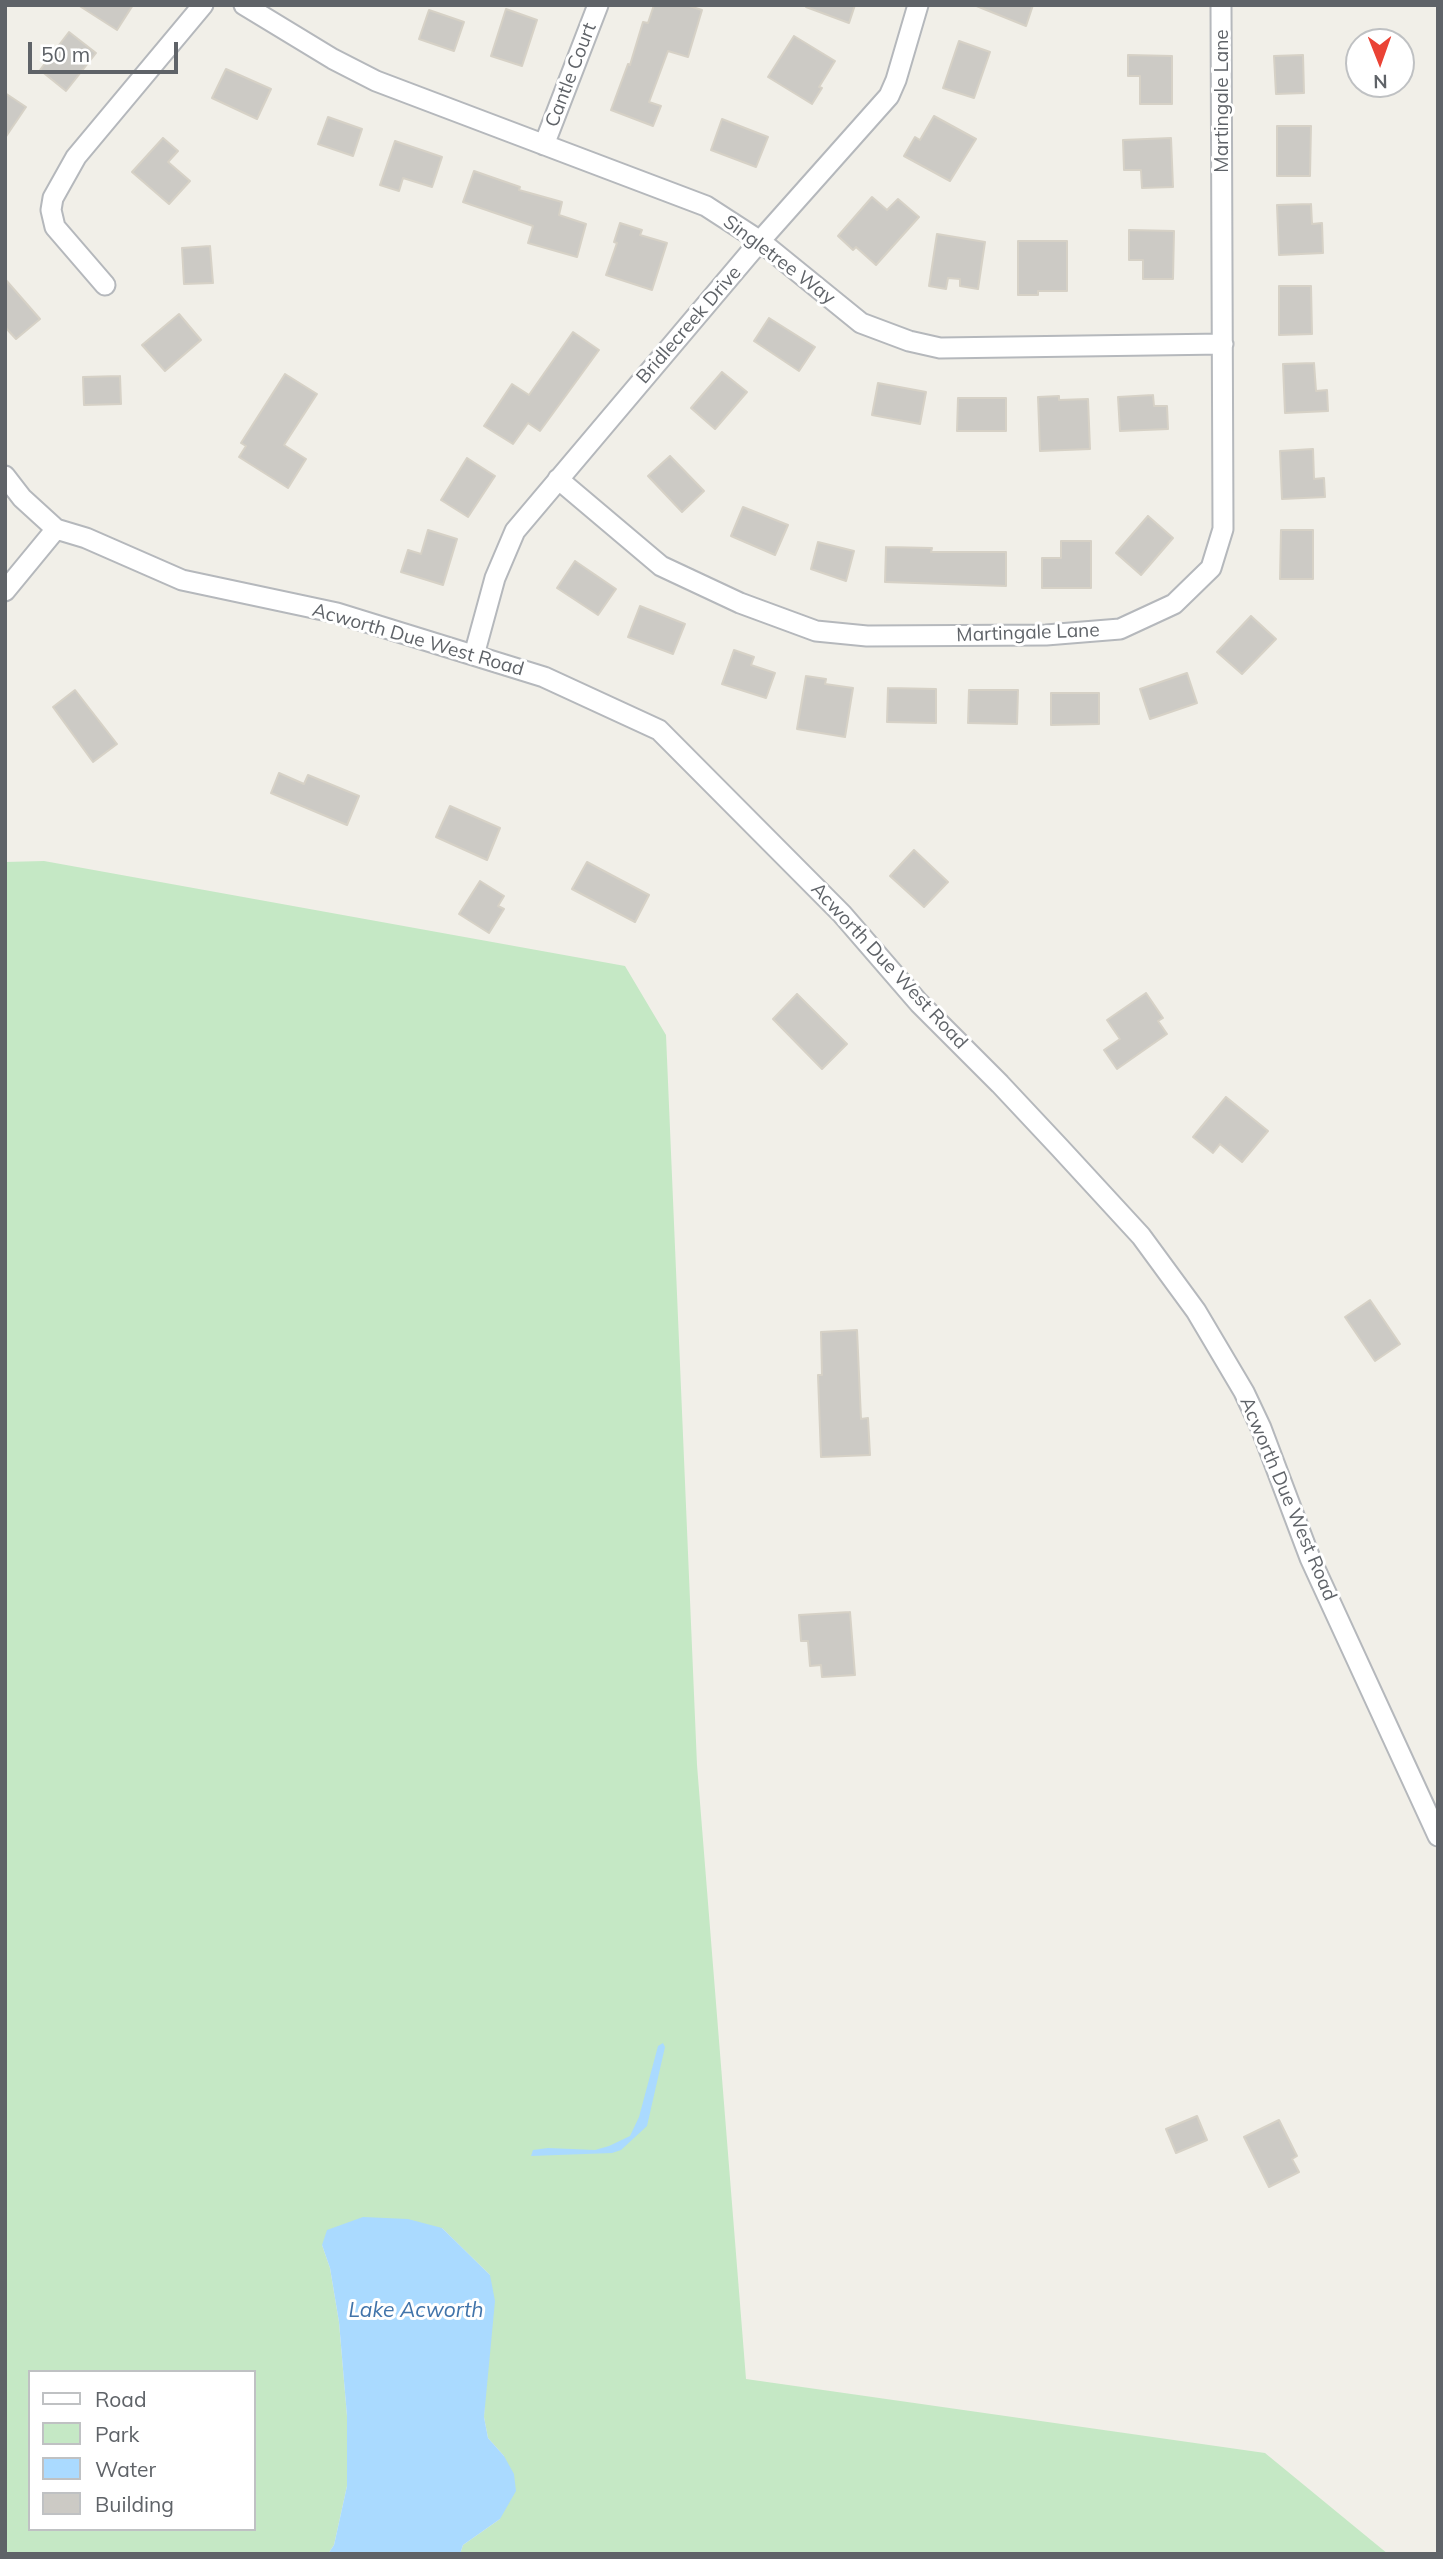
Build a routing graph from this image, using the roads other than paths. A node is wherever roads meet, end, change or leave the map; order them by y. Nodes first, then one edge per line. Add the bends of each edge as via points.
1 (203, 5) edge
2 (244, 5) edge
3 (597, 5) edge
4 (918, 5) edge
5 (1221, 5) edge
6 (544, 145) junction
7 (760, 242) junction
8 (105, 285) dead end
9 (1223, 344) junction
10 (5, 476) edge
11 (558, 478) junction
12 (56, 528) junction
13 (5, 591) edge
14 (474, 654) junction
15 (1438, 1836) edge

1 - 8 street via 76,157 53,198 55,227
2 - 6 street, Singletree Way via 376,81
3 - 6 street, Cantle Court
4 - 7 street, Bridlecreek Drive via 889,96
5 - 9 street, Martingale Lane
6 - 7 street, Singletree Way via 706,205
7 - 9 street, Singletree Way via 861,323 940,348
7 - 11 street, Bridlecreek Drive
9 - 11 street, Martingale Lane via 1223,529 1211,568 1174,604 1120,629 1046,635 867,636 816,631 740,603 661,566
10 - 12 street, Acworth Due West Road
11 - 14 street, Bridlecreek Drive via 515,531 495,578
12 - 13 street
12 - 14 street, Acworth Due West Road via 182,580 337,613
14 - 15 street, Acworth Due West Road via 544,677 659,730 842,914 919,1003 1142,1236 1196,1311 1255,1416 1310,1558

